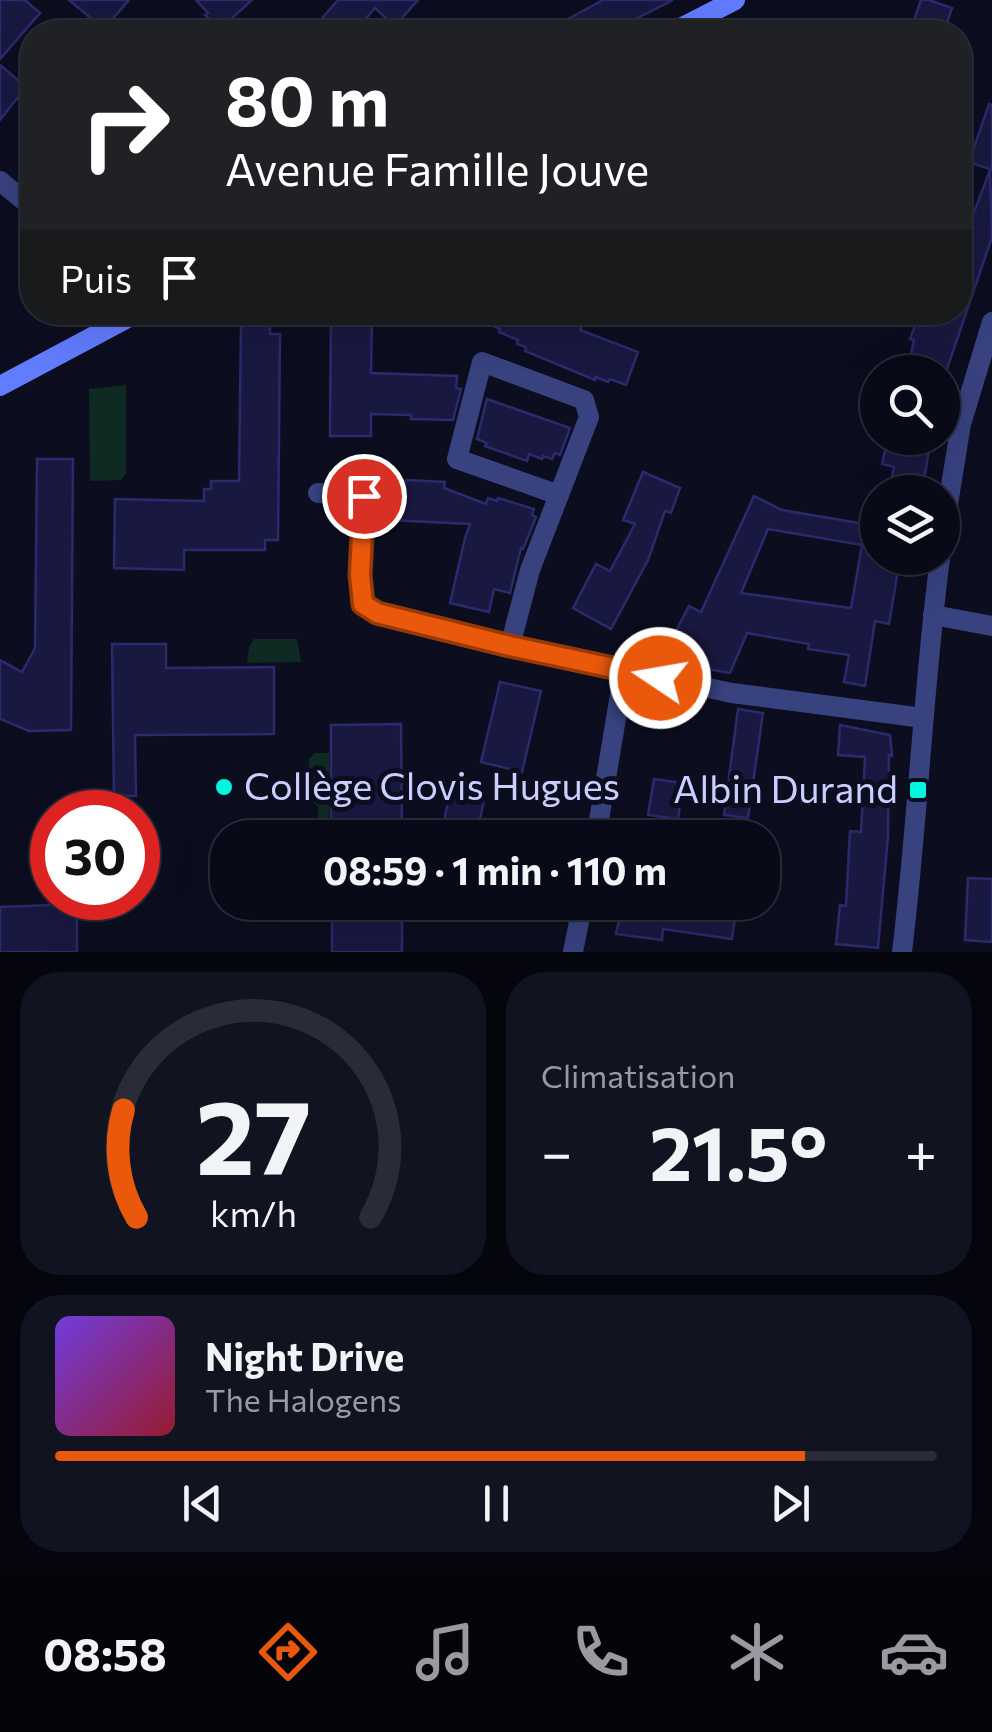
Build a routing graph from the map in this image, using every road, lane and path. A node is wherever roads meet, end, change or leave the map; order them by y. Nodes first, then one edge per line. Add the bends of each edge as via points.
1 (735, 0) edge
2 (696, 20) edge
3 (0, 181) edge
4 (20, 198) edge
5 (992, 322) edge
6 (115, 325) edge
7 (983, 378) edge
8 (0, 386) edge
9 (953, 475) edge
10 (318, 492) dead end
11 (559, 495) junction
12 (938, 575) edge
13 (933, 616) junction
14 (992, 626) edge
15 (510, 646) junction
16 (624, 670) junction
17 (923, 718) junction
18 (599, 820) edge
19 (579, 920) edge
20 (573, 952) edge
21 (902, 952) edge

1 - 2 main road
3 - 4 street
5 - 7 street
6 - 8 main road
7 - 9 street via 961,424
10 - 15 street via 364,496 363,604
11 - 11 street via 457,458 482,362 584,400 588,417
11 - 15 street
12 - 13 street
13 - 14 street
13 - 17 street
15 - 16 street
16 - 17 street via 732,693
16 - 18 street
17 - 21 street
19 - 20 street

